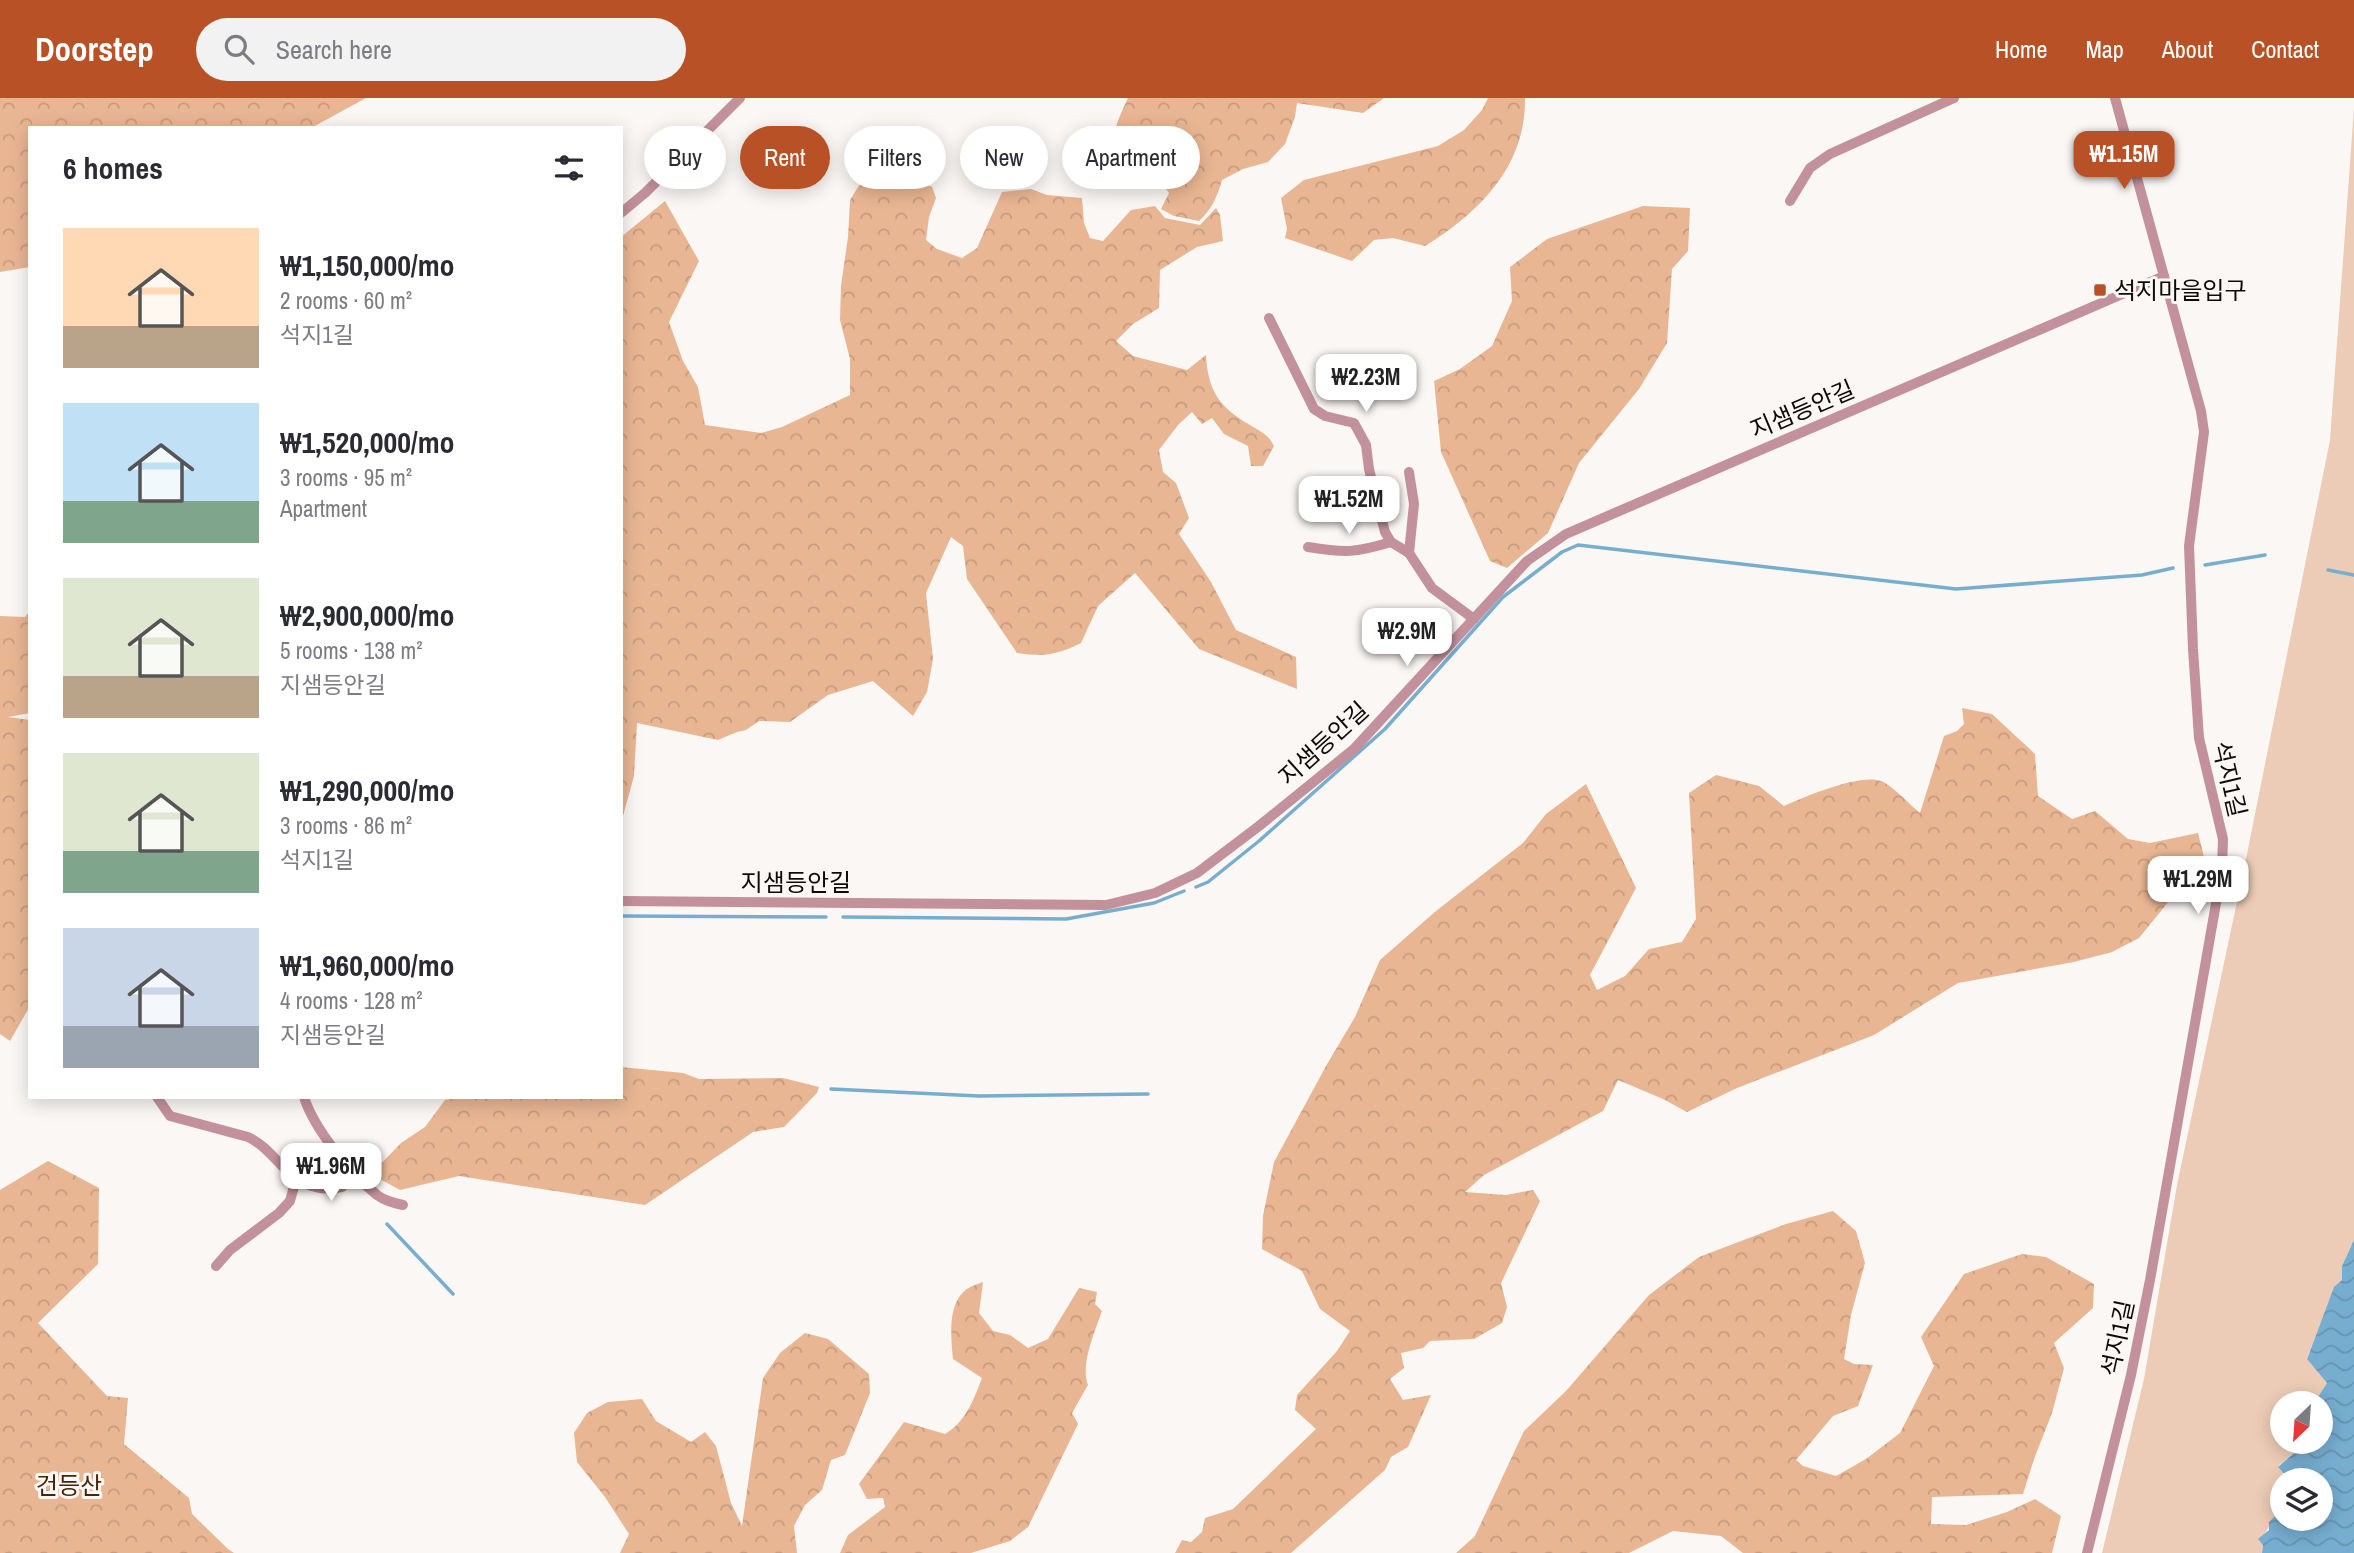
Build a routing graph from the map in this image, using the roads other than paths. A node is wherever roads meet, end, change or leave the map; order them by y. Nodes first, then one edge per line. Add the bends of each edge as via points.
1 (740, 98) edge
2 (1954, 98) edge
3 (2115, 98) edge
4 (1790, 201) dead end
5 (623, 211) edge
6 (2164, 276) junction
7 (1269, 318) dead end
8 (1409, 472) dead end
9 (1391, 542) junction
10 (1308, 547) dead end
11 (1409, 553) junction
12 (1474, 619) junction
13 (623, 901) edge
14 (158, 1099) edge
15 (305, 1099) edge
16 (356, 1174) junction
17 (296, 1179) junction
18 (403, 1205) dead end
19 (216, 1266) dead end
20 (2087, 1553) edge

1 - 5 street
2 - 4 street via 1830,154 1810,168
3 - 6 street, 석지1길
6 - 12 street, 지샘등안길 via 1566,534 1527,561
6 - 20 street, 석지1길 via 2204,432 2189,547 2193,649 2199,738 2223,839 2222,869 2148,1294
7 - 9 street via 1314,409 1354,423 1366,445 1368,469
8 - 11 street via 1414,504
9 - 10 street via 1343,553
9 - 11 street
11 - 12 street via 1432,588
12 - 13 street, 지샘등안길 via 1354,749 1197,873 1155,893 1106,905
14 - 17 street via 170,1116 259,1142
15 - 16 street via 328,1142
16 - 17 street via 342,1187 320,1188
16 - 18 street via 378,1196
17 - 19 street via 290,1201 279,1213

